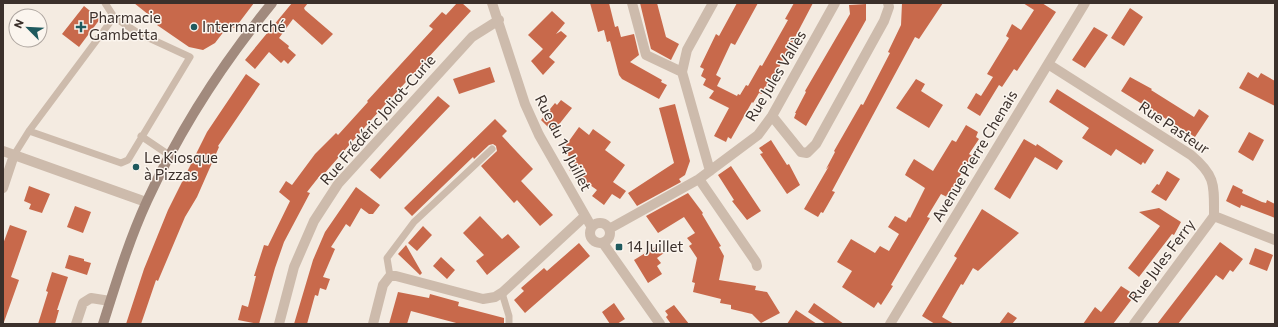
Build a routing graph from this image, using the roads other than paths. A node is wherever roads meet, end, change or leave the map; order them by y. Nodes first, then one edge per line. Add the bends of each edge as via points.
1 (105, 3) edge
2 (272, 3) edge
3 (492, 3) edge
4 (632, 3) edge
5 (713, 3) edge
6 (836, 3) edge
7 (888, 3) edge
8 (1085, 3) edge
9 (114, 17) junction
10 (499, 20) junction
11 (1048, 64) junction
12 (682, 72) junction
13 (772, 116) junction
14 (29, 131) junction
15 (142, 136) junction
16 (492, 149) dead end
17 (3, 151) edge
18 (14, 155) junction
19 (169, 155) junction
20 (710, 171) junction
21 (699, 179) junction
22 (3, 188) edge
23 (146, 202) junction
24 (585, 216) junction
25 (1214, 216) junction
26 (609, 229) junction
27 (591, 231) junction
28 (569, 232) junction
29 (1275, 240) edge
30 (603, 243) junction
31 (757, 266) dead end
32 (390, 276) junction
33 (502, 293) junction
34 (110, 301) junction
35 (76, 324) edge
36 (103, 324) edge
37 (279, 324) edge
38 (373, 324) edge
39 (509, 324) edge
40 (660, 324) edge
41 (890, 324) edge
42 (1134, 324) edge

1 - 9 lane
2 - 19 main road via 218,73
3 - 10 street, Rue du 14 Juillet
4 - 12 street via 646,55
5 - 12 street via 687,50
6 - 13 street, Rue Jules Vallès
7 - 13 street via 884,21 816,144 806,153 801,152
8 - 11 street, Avenue Pierre Chenais
9 - 14 lane
9 - 15 lane via 138,33 190,58
10 - 24 street, Rue du 14 Juillet via 525,104 538,135
10 - 37 street, Rue Frédéric Joliot-Curie via 472,37 338,184 314,221 294,268
11 - 25 street, Rue Pasteur via 1205,166 1214,189
11 - 41 street, Avenue Pierre Chenais
12 - 20 street
13 - 20 street, Rue Jules Vallès via 750,142
14 - 15 lane via 121,163 128,160
14 - 18 lane
15 - 19 lane
16 - 32 lane via 414,222 387,258
17 - 18 street
18 - 22 street
18 - 23 street
19 - 23 main road
20 - 21 street, Rue Jules Vallès
21 - 26 street, Rue Jules Vallès
21 - 31 street
23 - 34 main road
24 - 27 street, Rue du 14 Juillet
24 - 28 street
25 - 29 street
25 - 42 street, Rue Jules Ferry
26 - 27 street via 601,223
26 - 30 street via 610,235
27 - 28 street
27 - 30 street via 597,243
28 - 33 street
30 - 40 street
32 - 33 street via 483,298 495,297
32 - 38 street via 384,285
33 - 39 lane
34 - 35 street via 91,298 83,302
34 - 36 main road

